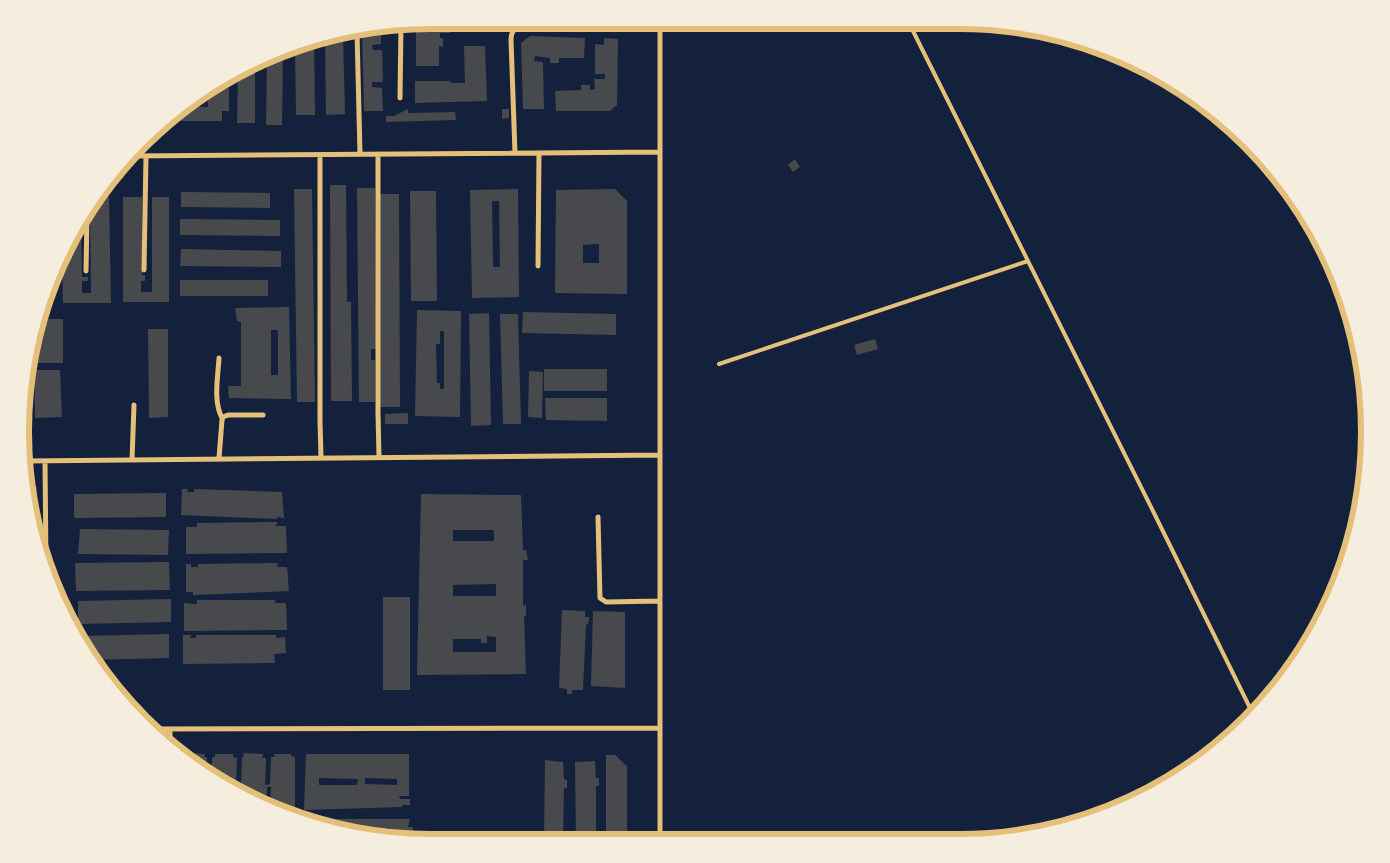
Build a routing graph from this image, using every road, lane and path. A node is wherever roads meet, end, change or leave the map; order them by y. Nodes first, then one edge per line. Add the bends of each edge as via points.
1 (514, 29) edge
2 (660, 29) edge
3 (912, 29) edge
4 (401, 30) edge
5 (357, 35) edge
6 (400, 98) dead end
7 (660, 152) junction
8 (515, 153) junction
9 (539, 153) junction
10 (360, 154) junction
11 (378, 154) junction
12 (138, 156) edge
13 (146, 156) junction
14 (320, 156) junction
15 (87, 224) edge
16 (1028, 261) junction
17 (538, 266) dead end
18 (144, 270) dead end
19 (86, 271) dead end
20 (219, 358) dead end
21 (719, 364) dead end
22 (134, 405) dead end
23 (263, 416) dead end
24 (222, 418) junction
25 (660, 456) junction
26 (380, 457) junction
27 (219, 458) junction
28 (321, 458) junction
29 (132, 460) junction
30 (30, 461) edge
31 (45, 461) junction
32 (598, 517) dead end
33 (46, 548) edge
34 (660, 600) junction
35 (1250, 708) edge
36 (660, 728) junction
37 (161, 729) edge
38 (170, 729) junction
39 (170, 737) edge
40 (660, 834) edge

1 - 8 street via 511,40
2 - 7 street
3 - 16 lane
4 - 6 street
5 - 10 street
7 - 9 street
7 - 25 street
8 - 9 street
8 - 11 street
9 - 17 street
10 - 11 street
10 - 14 street
11 - 26 street
12 - 13 street
13 - 14 street
13 - 18 street
14 - 28 street
15 - 19 street
16 - 21 lane
16 - 35 lane
20 - 24 street via 217,401
22 - 29 street
23 - 24 street via 228,415
24 - 27 street
25 - 26 street
25 - 34 street
26 - 28 street
27 - 28 street
27 - 29 street
29 - 31 street
30 - 31 street
31 - 33 street
32 - 34 street via 600,598 606,602
34 - 36 street
36 - 38 street
36 - 40 street
37 - 38 street
38 - 39 street

